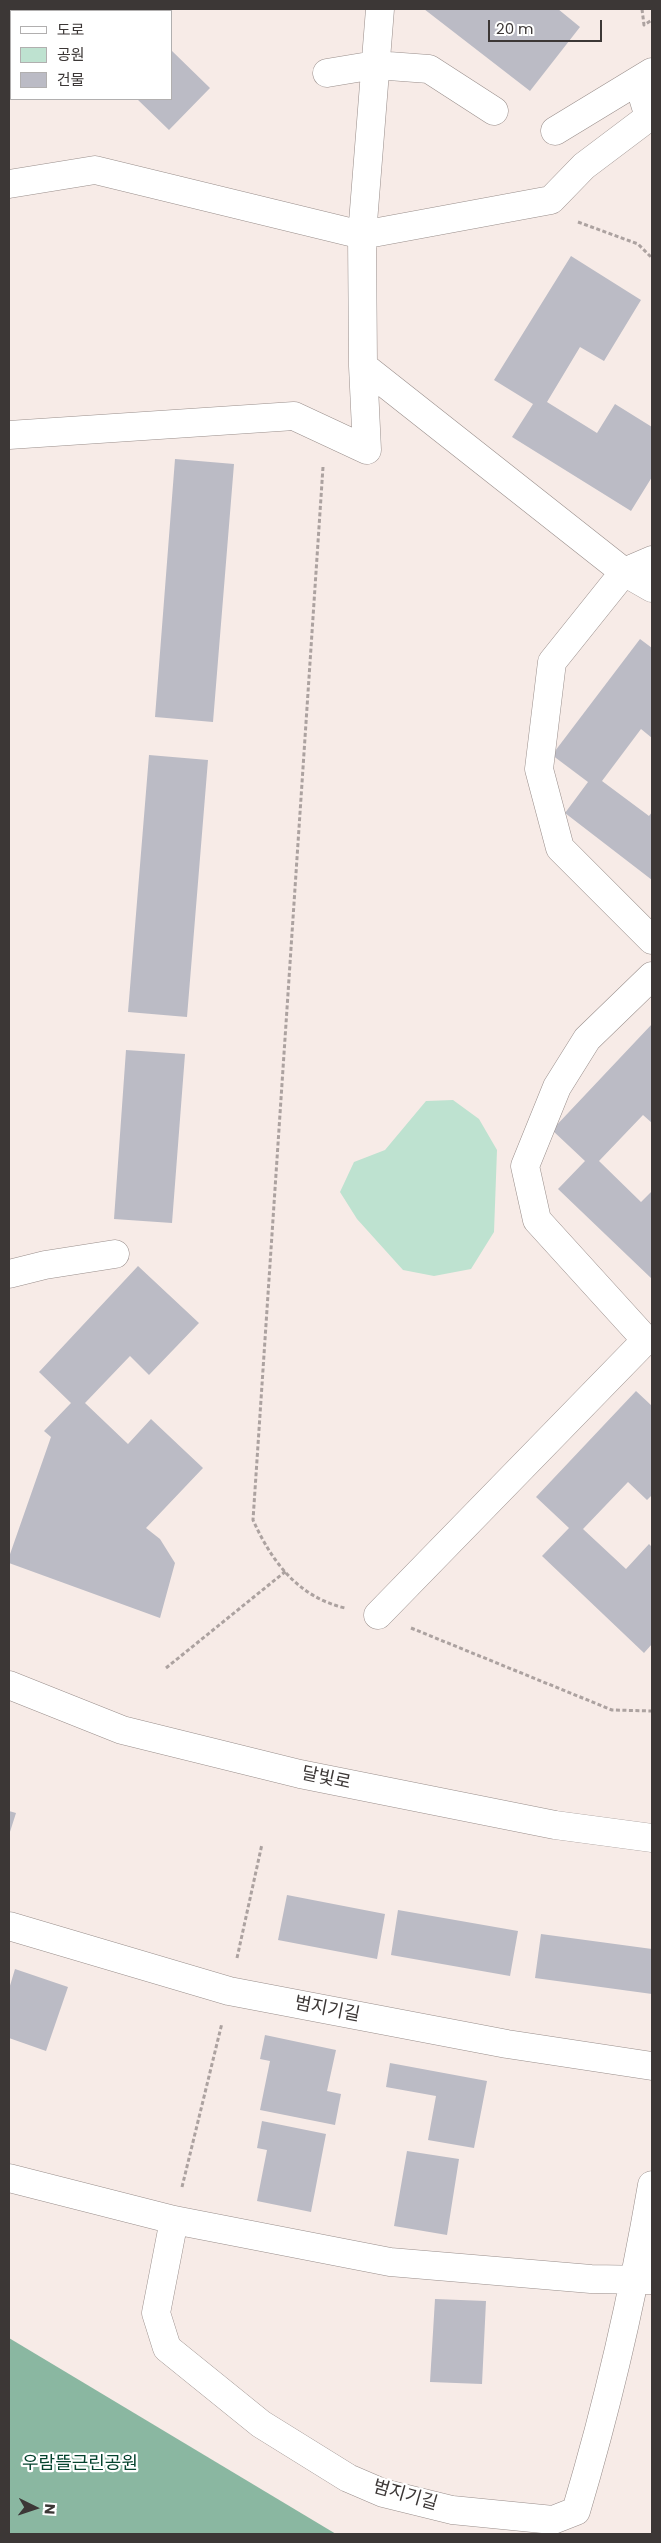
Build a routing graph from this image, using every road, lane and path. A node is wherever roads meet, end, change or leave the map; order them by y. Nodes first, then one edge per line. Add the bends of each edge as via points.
1 (380, 9) edge
2 (642, 9) edge
3 (652, 20) edge
4 (375, 65) junction
5 (327, 73) dead end
6 (645, 76) edge
7 (494, 111) dead end
8 (555, 131) dead end
9 (9, 184) edge
10 (551, 200) junction
11 (362, 235) junction
12 (652, 258) edge
13 (363, 366) junction
14 (326, 431) junction
15 (9, 435) edge
16 (652, 560) edge
17 (624, 572) junction
18 (652, 588) edge
19 (652, 940) edge
20 (652, 976) edge
21 (115, 1254) dead end
22 (9, 1274) edge
23 (649, 1340) edge
24 (286, 1571) junction
25 (378, 1615) junction
26 (166, 1668) dead end
27 (9, 1685) edge
28 (652, 1711) edge
29 (652, 1838) edge
30 (262, 1844) dead end
31 (9, 1926) edge
32 (236, 1963) dead end
33 (223, 2020) dead end
34 (652, 2066) edge
35 (9, 2178) edge
36 (652, 2186) edge
37 (174, 2220) junction
38 (644, 2279) edge

1 - 4 street
2 - 3 path via 644,25
4 - 5 street
4 - 7 street via 429,69
4 - 11 street
6 - 8 street
6 - 10 street via 649,117 584,166
9 - 11 street via 94,170
10 - 11 street
10 - 12 path via 574,221 638,244
11 - 13 street
13 - 14 street via 367,450
13 - 17 street
14 - 15 street via 294,416
14 - 24 path via 253,1520 266,1548
16 - 17 street
17 - 18 street
17 - 19 street via 552,662 539,770 560,848
20 - 23 street via 587,1039 557,1087 525,1166 537,1220
21 - 22 street
23 - 25 street
24 - 25 path via 298,1586 326,1603
24 - 26 path
25 - 28 path via 612,1710
27 - 29 street, 달빛로 via 122,1730 300,1774 555,1825
30 - 32 path
31 - 34 street, 범지기길 via 229,1991 507,2044
33 - 37 path
35 - 37 street
36 - 38 street, 범지기길
37 - 38 street via 390,2262 591,2279
37 - 38 street, 범지기길 via 156,2313 167,2348 261,2424 348,2478 383,2493 452,2510 553,2520 576,2511

